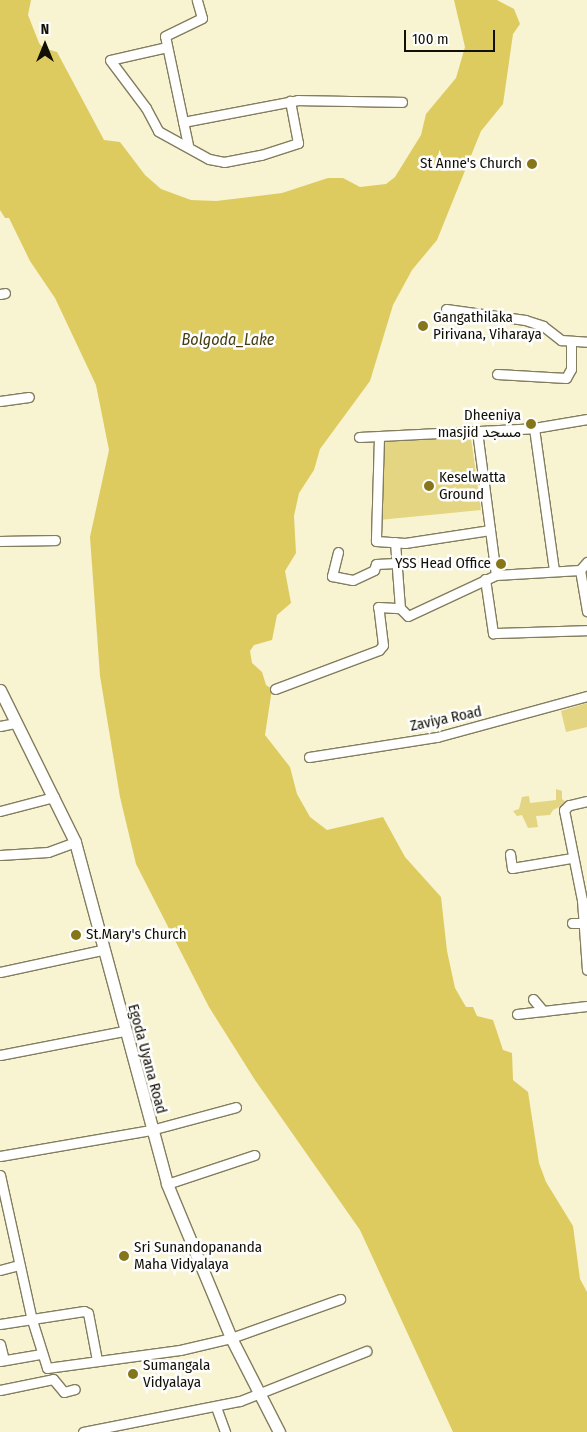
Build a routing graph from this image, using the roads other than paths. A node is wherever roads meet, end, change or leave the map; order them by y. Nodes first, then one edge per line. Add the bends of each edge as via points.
1 (197, 0) edge
2 (168, 47) junction
3 (290, 101) junction
4 (402, 102) dead end
5 (183, 122) junction
6 (188, 145) junction
7 (446, 309) dead end
8 (571, 342) junction
9 (587, 342) edge
10 (497, 374) dead end
11 (29, 397) dead end
12 (0, 401) edge
13 (587, 419) edge
14 (534, 428) junction
15 (477, 431) junction
16 (359, 437) dead end
17 (379, 437) junction
18 (490, 530) junction
19 (56, 540) dead end
20 (0, 541) edge
21 (395, 542) junction
22 (338, 552) dead end
23 (587, 562) edge
24 (396, 563) junction
25 (580, 570) junction
26 (554, 571) junction
27 (496, 575) junction
28 (485, 580) junction
29 (400, 608) junction
30 (587, 611) edge
31 (587, 630) edge
32 (275, 689) dead end
33 (0, 690) edge
34 (587, 696) edge
35 (2, 702) edge
36 (16, 723) junction
37 (0, 726) edge
38 (309, 757) dead end
39 (54, 797) junction
40 (587, 801) edge
41 (0, 811) edge
42 (75, 842) junction
43 (510, 854) dead end
44 (0, 855) edge
45 (572, 858) junction
46 (585, 920) edge
47 (572, 923) dead end
48 (102, 950) junction
49 (587, 970) edge
50 (0, 972) edge
51 (533, 999) dead end
52 (587, 1006) edge
53 (543, 1011) junction
54 (517, 1014) dead end
55 (124, 1031) junction
56 (0, 1055) edge
57 (236, 1107) dead end
58 (151, 1130) junction
59 (254, 1154) dead end
60 (0, 1156) edge
61 (0, 1176) edge
62 (167, 1184) junction
63 (19, 1265) junction
64 (0, 1270) edge
65 (340, 1299) dead end
66 (32, 1320) junction
67 (0, 1324) edge
68 (231, 1338) junction
69 (0, 1344) edge
70 (366, 1352) dead end
71 (41, 1354) junction
72 (2, 1360) edge
73 (97, 1360) junction
74 (75, 1389) dead end
75 (0, 1390) edge
76 (260, 1393) junction
77 (216, 1407) junction
78 (83, 1432) edge
79 (225, 1432) edge
80 (279, 1432) edge

1 - 2 street via 202,18 165,36
2 - 5 street
2 - 6 street via 110,60 146,108 158,131
3 - 4 street
3 - 5 street
3 - 6 street via 298,142 293,146 224,162 209,159
5 - 6 street
7 - 8 street via 525,320 542,326 561,340
8 - 9 street
8 - 10 street via 571,369 566,378
11 - 12 street
13 - 14 street
14 - 15 street
14 - 26 street
15 - 17 street
15 - 18 street
16 - 17 street
17 - 21 street via 376,541
18 - 21 street
18 - 27 street
19 - 20 street
21 - 24 street
22 - 24 street via 332,576 353,580 374,570 376,564
23 - 25 street
24 - 29 street
25 - 26 street
25 - 30 street
26 - 27 street
27 - 28 street
28 - 29 street via 408,616
28 - 31 street via 494,633
29 - 32 street via 378,607 383,645 379,650
33 - 35 main road, Egoda Uyana Road
34 - 38 street, Zaviya Road via 502,722 437,737
35 - 36 main road, Egoda Uyana Road
36 - 37 street
36 - 39 main road, Egoda Uyana Road
39 - 41 street
39 - 42 main road, Egoda Uyana Road
40 - 45 street via 569,805 564,810
42 - 44 street via 48,852
42 - 48 main road, Egoda Uyana Road
43 - 45 street via 512,868
45 - 46 street
46 - 47 street
46 - 49 street
48 - 50 street
48 - 55 main road, Egoda Uyana Road
51 - 53 street
52 - 53 street
53 - 54 street
55 - 56 street
55 - 58 main road, Egoda Uyana Road
57 - 58 street
58 - 60 street
58 - 62 main road, Egoda Uyana Road
59 - 62 street
61 - 63 street
62 - 68 main road, Egoda Uyana Road
63 - 64 street
63 - 66 street
65 - 68 street
66 - 67 street
66 - 71 street
66 - 73 street via 88,1313
68 - 73 street via 167,1353
68 - 76 main road, Egoda Uyana Road
69 - 72 street
70 - 76 street
71 - 72 street
71 - 73 street via 47,1368
74 - 75 street via 64,1392 53,1379
76 - 77 street
76 - 80 main road, Egoda Uyana Road
77 - 78 street
77 - 79 street

